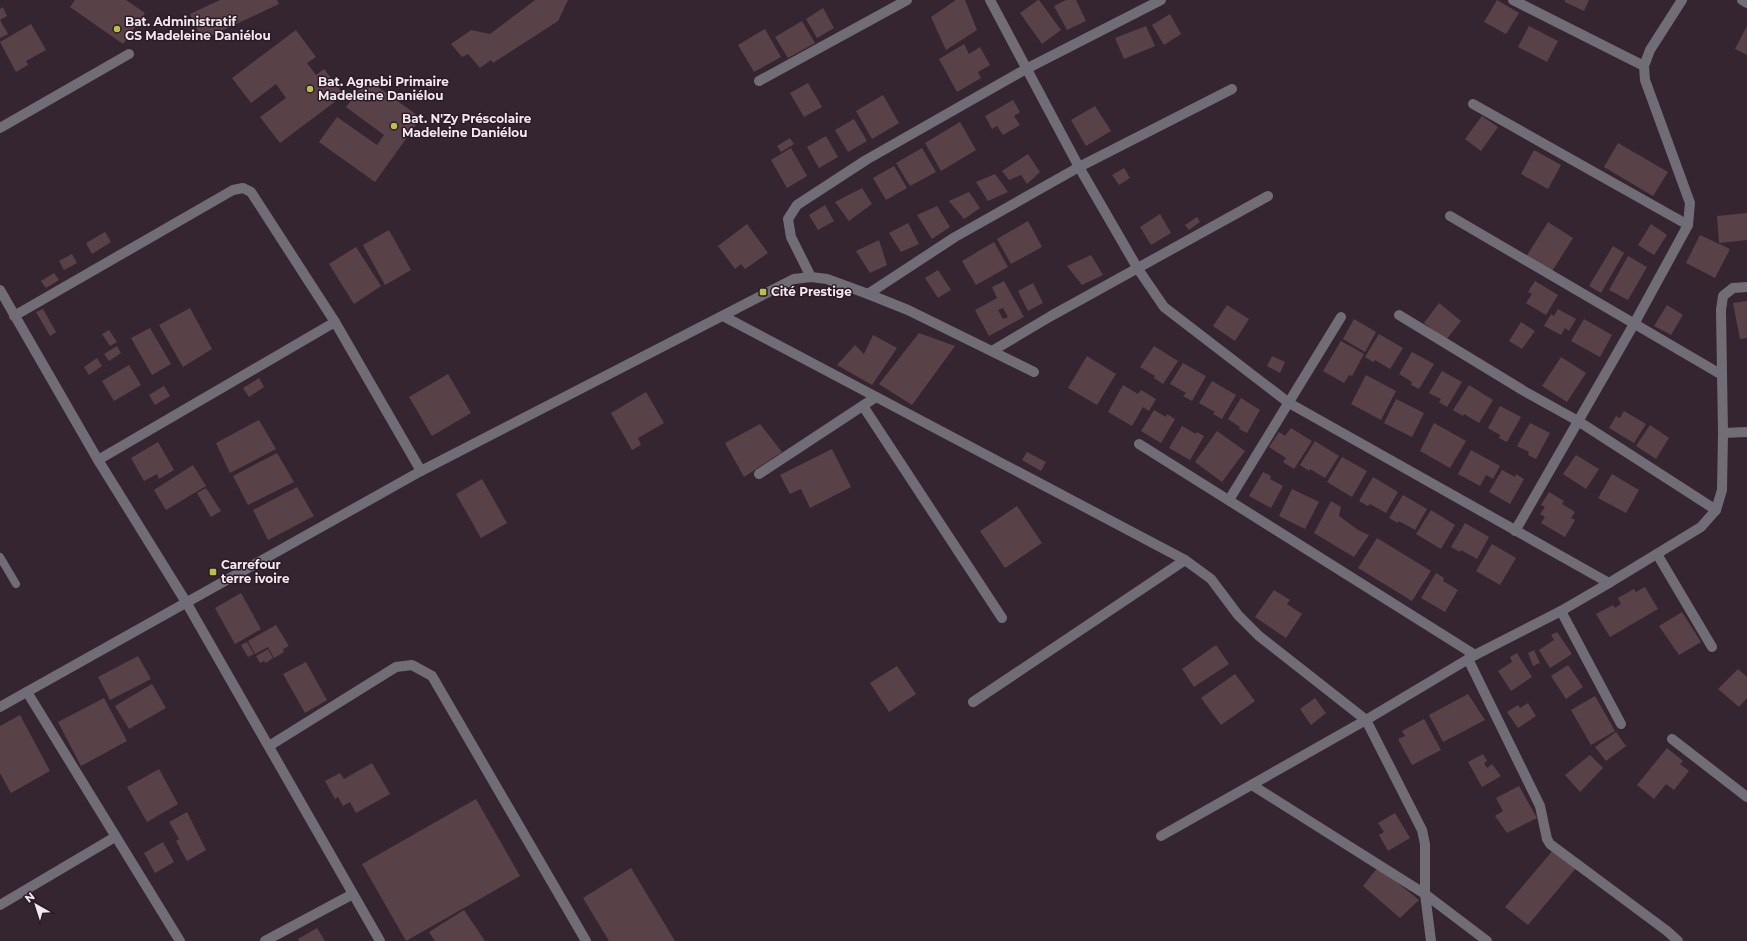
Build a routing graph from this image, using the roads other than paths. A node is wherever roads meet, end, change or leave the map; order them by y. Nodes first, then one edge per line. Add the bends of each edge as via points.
1 (907, 0) edge
2 (990, 0) edge
3 (1161, 0) edge
4 (1513, 0) edge
5 (1682, 0) edge
6 (1742, 0) edge
7 (1747, 3) edge
8 (129, 54) dead end
9 (1644, 66) junction
10 (1026, 69) junction
11 (759, 82) dead end
12 (1232, 89) dead end
13 (1473, 104) dead end
14 (0, 128) edge
15 (1079, 167) junction
16 (1268, 196) dead end
17 (1450, 216) dead end
18 (1688, 225) junction
19 (1138, 269) junction
20 (811, 277) junction
21 (1747, 286) edge
22 (0, 290) edge
23 (868, 294) junction
24 (1399, 315) dead end
25 (14, 316) junction
26 (723, 316) junction
27 (1341, 317) dead end
28 (335, 322) junction
29 (1634, 324) junction
30 (992, 351) junction
31 (1034, 372) dead end
32 (1722, 375) junction
33 (876, 397) junction
34 (1289, 403) junction
35 (863, 406) junction
36 (1578, 421) junction
37 (1747, 432) edge
38 (1723, 433) junction
39 (1139, 444) dead end
40 (98, 460) junction
41 (421, 471) junction
42 (759, 474) dead end
43 (1229, 500) junction
44 (1716, 510) junction
45 (1515, 531) junction
46 (1657, 554) junction
47 (0, 558) edge
48 (1185, 560) junction
49 (1609, 583) junction
50 (16, 584) dead end
51 (186, 602) junction
52 (1561, 611) junction
53 (1002, 618) dead end
54 (1712, 647) dead end
55 (1471, 657) junction
56 (27, 692) junction
57 (973, 702) dead end
58 (0, 707) edge
59 (1366, 720) junction
60 (1621, 724) dead end
61 (1672, 739) dead end
62 (269, 746) junction
63 (1252, 785) junction
64 (1747, 797) edge
65 (1161, 836) dead end
66 (115, 837) junction
67 (353, 894) junction
68 (1425, 894) junction
69 (0, 904) edge
70 (180, 941) edge
71 (265, 941) edge
72 (380, 941) edge
73 (586, 941) edge
74 (1431, 941) edge
75 (1487, 941) edge
76 (1678, 941) edge

1 - 11 street
2 - 10 street
3 - 10 street
4 - 9 street
5 - 9 street via 1650,50
6 - 7 street
8 - 14 street
9 - 18 street via 1646,80 1690,203
10 - 15 street
10 - 20 street via 866,160 798,205 788,219 791,237
12 - 15 street
13 - 18 street
15 - 19 street
15 - 23 street via 955,237
16 - 19 street
17 - 29 street
18 - 29 street
19 - 30 street
19 - 34 street via 1164,307
20 - 23 street via 827,279
20 - 26 street via 794,279
21 - 32 street via 1733,288 1723,296
22 - 25 street
23 - 30 street via 908,310
24 - 36 street
25 - 28 street via 233,190 243,188 251,192
25 - 40 street
26 - 33 street
26 - 41 street
27 - 34 street
28 - 40 street
28 - 41 street
29 - 32 street
29 - 36 street
30 - 31 street
32 - 38 street
33 - 35 street
33 - 48 street
34 - 43 street
34 - 45 street
35 - 42 street
35 - 53 street
36 - 44 street
36 - 45 street
37 - 38 street
38 - 44 street via 1722,490
39 - 43 street
40 - 51 street
41 - 51 street
43 - 55 street
44 - 46 street via 1701,527
45 - 49 street
46 - 49 street
46 - 54 street
47 - 50 lane
48 - 57 street
48 - 59 street via 1211,579 1238,615 1259,636
49 - 52 street
51 - 56 street
51 - 62 street
52 - 55 street
52 - 60 street
55 - 59 street
55 - 76 street via 1540,806 1550,844
56 - 58 street
56 - 66 street
59 - 63 street
59 - 68 street via 1422,830 1425,844
61 - 64 street
62 - 67 street
62 - 73 street via 396,667 412,665 432,676
63 - 65 street
63 - 68 street
66 - 69 street
66 - 70 street
67 - 71 street
67 - 72 street
68 - 74 street
68 - 75 street

